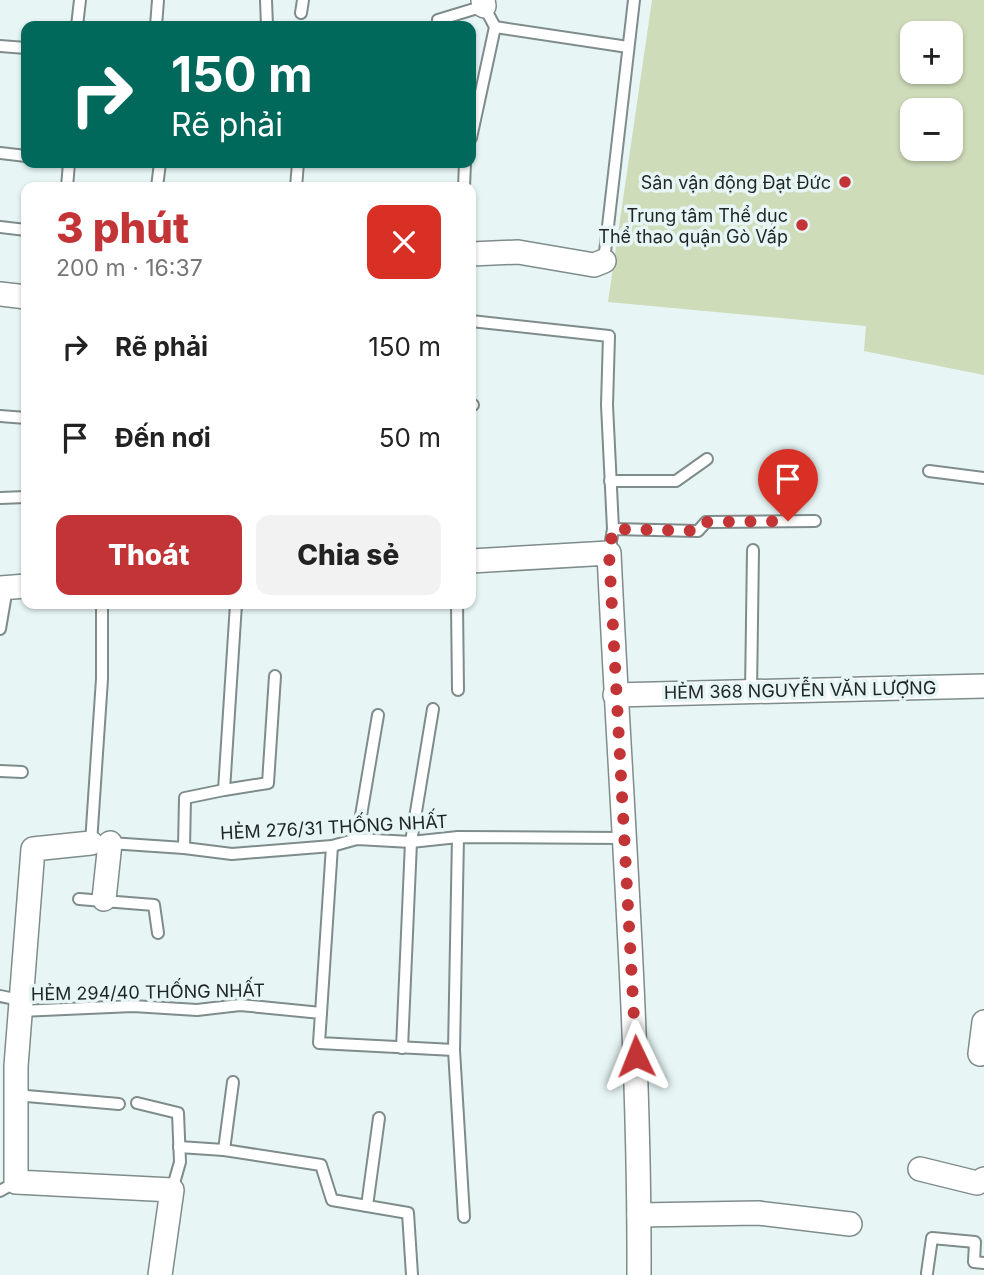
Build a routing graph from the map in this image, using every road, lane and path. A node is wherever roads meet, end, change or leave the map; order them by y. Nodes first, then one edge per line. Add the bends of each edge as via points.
1 (80, 0) edge
2 (158, 0) edge
3 (266, 0) edge
4 (303, 0) edge
5 (634, 0) edge
6 (484, 3) edge
7 (301, 13) dead end
8 (78, 21) edge
9 (156, 21) edge
10 (267, 21) edge
11 (438, 21) edge
12 (495, 27) junction
13 (0, 46) edge
14 (628, 47) junction
15 (21, 48) edge
16 (476, 115) edge
17 (0, 153) edge
18 (21, 155) edge
19 (0, 227) edge
20 (21, 229) edge
21 (476, 254) edge
22 (604, 261) joint
23 (0, 294) edge
24 (21, 296) edge
25 (476, 322) edge
26 (0, 416) edge
27 (21, 418) edge
28 (707, 459) dead end
29 (929, 471) dead end
30 (984, 478) edge
31 (610, 481) junction
32 (21, 497) edge
33 (0, 498) edge
34 (815, 521) dead end
35 (613, 529) junction
36 (752, 550) dead end
37 (609, 553) junction
38 (476, 561) edge
39 (11, 587) edge
40 (102, 609) edge
41 (236, 609) edge
42 (457, 609) edge
43 (0, 629) edge
44 (275, 676) dead end
45 (984, 686) edge
46 (458, 691) dead end
47 (751, 692) junction
48 (615, 695) junction
49 (433, 709) dead end
50 (377, 715) dead end
51 (0, 771) edge
52 (22, 772) dead end
53 (224, 790) junction
54 (458, 837) junction
55 (623, 838) junction
56 (358, 839) junction
57 (411, 842) junction
58 (100, 843) junction
59 (332, 846) junction
60 (184, 848) junction
61 (79, 899) dead end
62 (104, 899) junction
63 (158, 933) dead end
64 (13, 1002) edge
65 (321, 1013) junction
66 (984, 1022) edge
67 (401, 1048) junction
68 (454, 1050) junction
69 (980, 1054) dead end
70 (233, 1082) dead end
71 (15, 1095) junction
72 (137, 1103) dead end
73 (120, 1104) dead end
74 (379, 1118) dead end
75 (179, 1147) junction
76 (224, 1150) junction
77 (920, 1169) dead end
78 (984, 1179) edge
79 (8, 1186) edge
80 (172, 1190) junction
81 (367, 1206) junction
82 (639, 1215) junction
83 (464, 1217) dead end
84 (850, 1224) dead end
85 (984, 1263) edge
86 (927, 1273) dead end
87 (160, 1275) edge
88 (412, 1275) edge
89 (639, 1275) edge

1 - 8 lane
2 - 9 lane
3 - 10 lane
4 - 7 lane
5 - 14 lane
6 - 11 lane
6 - 12 lane
12 - 14 lane
12 - 16 lane
13 - 15 lane
14 - 22 lane
17 - 18 lane
19 - 20 lane
21 - 22 street via 518,252 594,265
23 - 24 street
25 - 31 lane via 609,336
26 - 27 lane
28 - 31 lane via 676,481
29 - 30 lane
31 - 35 lane
32 - 33 lane
34 - 35 lane via 706,522 698,531
35 - 37 lane
36 - 47 lane
37 - 38 street
37 - 48 street
39 - 43 lane
40 - 58 lane
41 - 53 lane
42 - 46 lane
44 - 53 lane via 268,783
45 - 47 street, HẺM 368 NGUYỄN VĂN LƯỢNG
47 - 48 street, HẺM 368 NGUYỄN VĂN LƯỢNG
48 - 55 street
49 - 57 lane
50 - 56 lane
51 - 52 lane
53 - 60 lane via 185,798
54 - 55 lane, HẺM 276/31 THỐNG NHẤT
54 - 57 lane, HẺM 276/31 THỐNG NHẤT
54 - 68 lane
55 - 82 street via 634,1003
56 - 57 lane, HẺM 276/31 THỐNG NHẤT
56 - 59 lane, HẺM 276/31 THỐNG NHẤT
57 - 67 lane
58 - 60 lane, HẺM 276/31 THỐNG NHẤT
58 - 62 street
58 - 64 street via 33,849
59 - 60 lane, HẺM 276/31 THỐNG NHẤT via 232,854
59 - 65 lane
61 - 62 lane
62 - 63 lane via 154,905
64 - 65 lane, HẺM 294/40 THỐNG NHẤT via 197,1010 240,1005
64 - 71 street
65 - 67 lane via 319,1043
66 - 69 street
67 - 68 lane
68 - 83 lane
70 - 76 lane
71 - 73 lane
71 - 79 street
72 - 75 lane via 178,1113
74 - 81 lane
75 - 76 lane
75 - 80 lane
76 - 81 lane via 321,1165 332,1200
77 - 78 street via 978,1182
79 - 80 street
80 - 87 street
81 - 88 lane via 408,1213
82 - 84 street via 758,1213
82 - 89 street
85 - 86 lane via 974,1262 975,1242 932,1238

